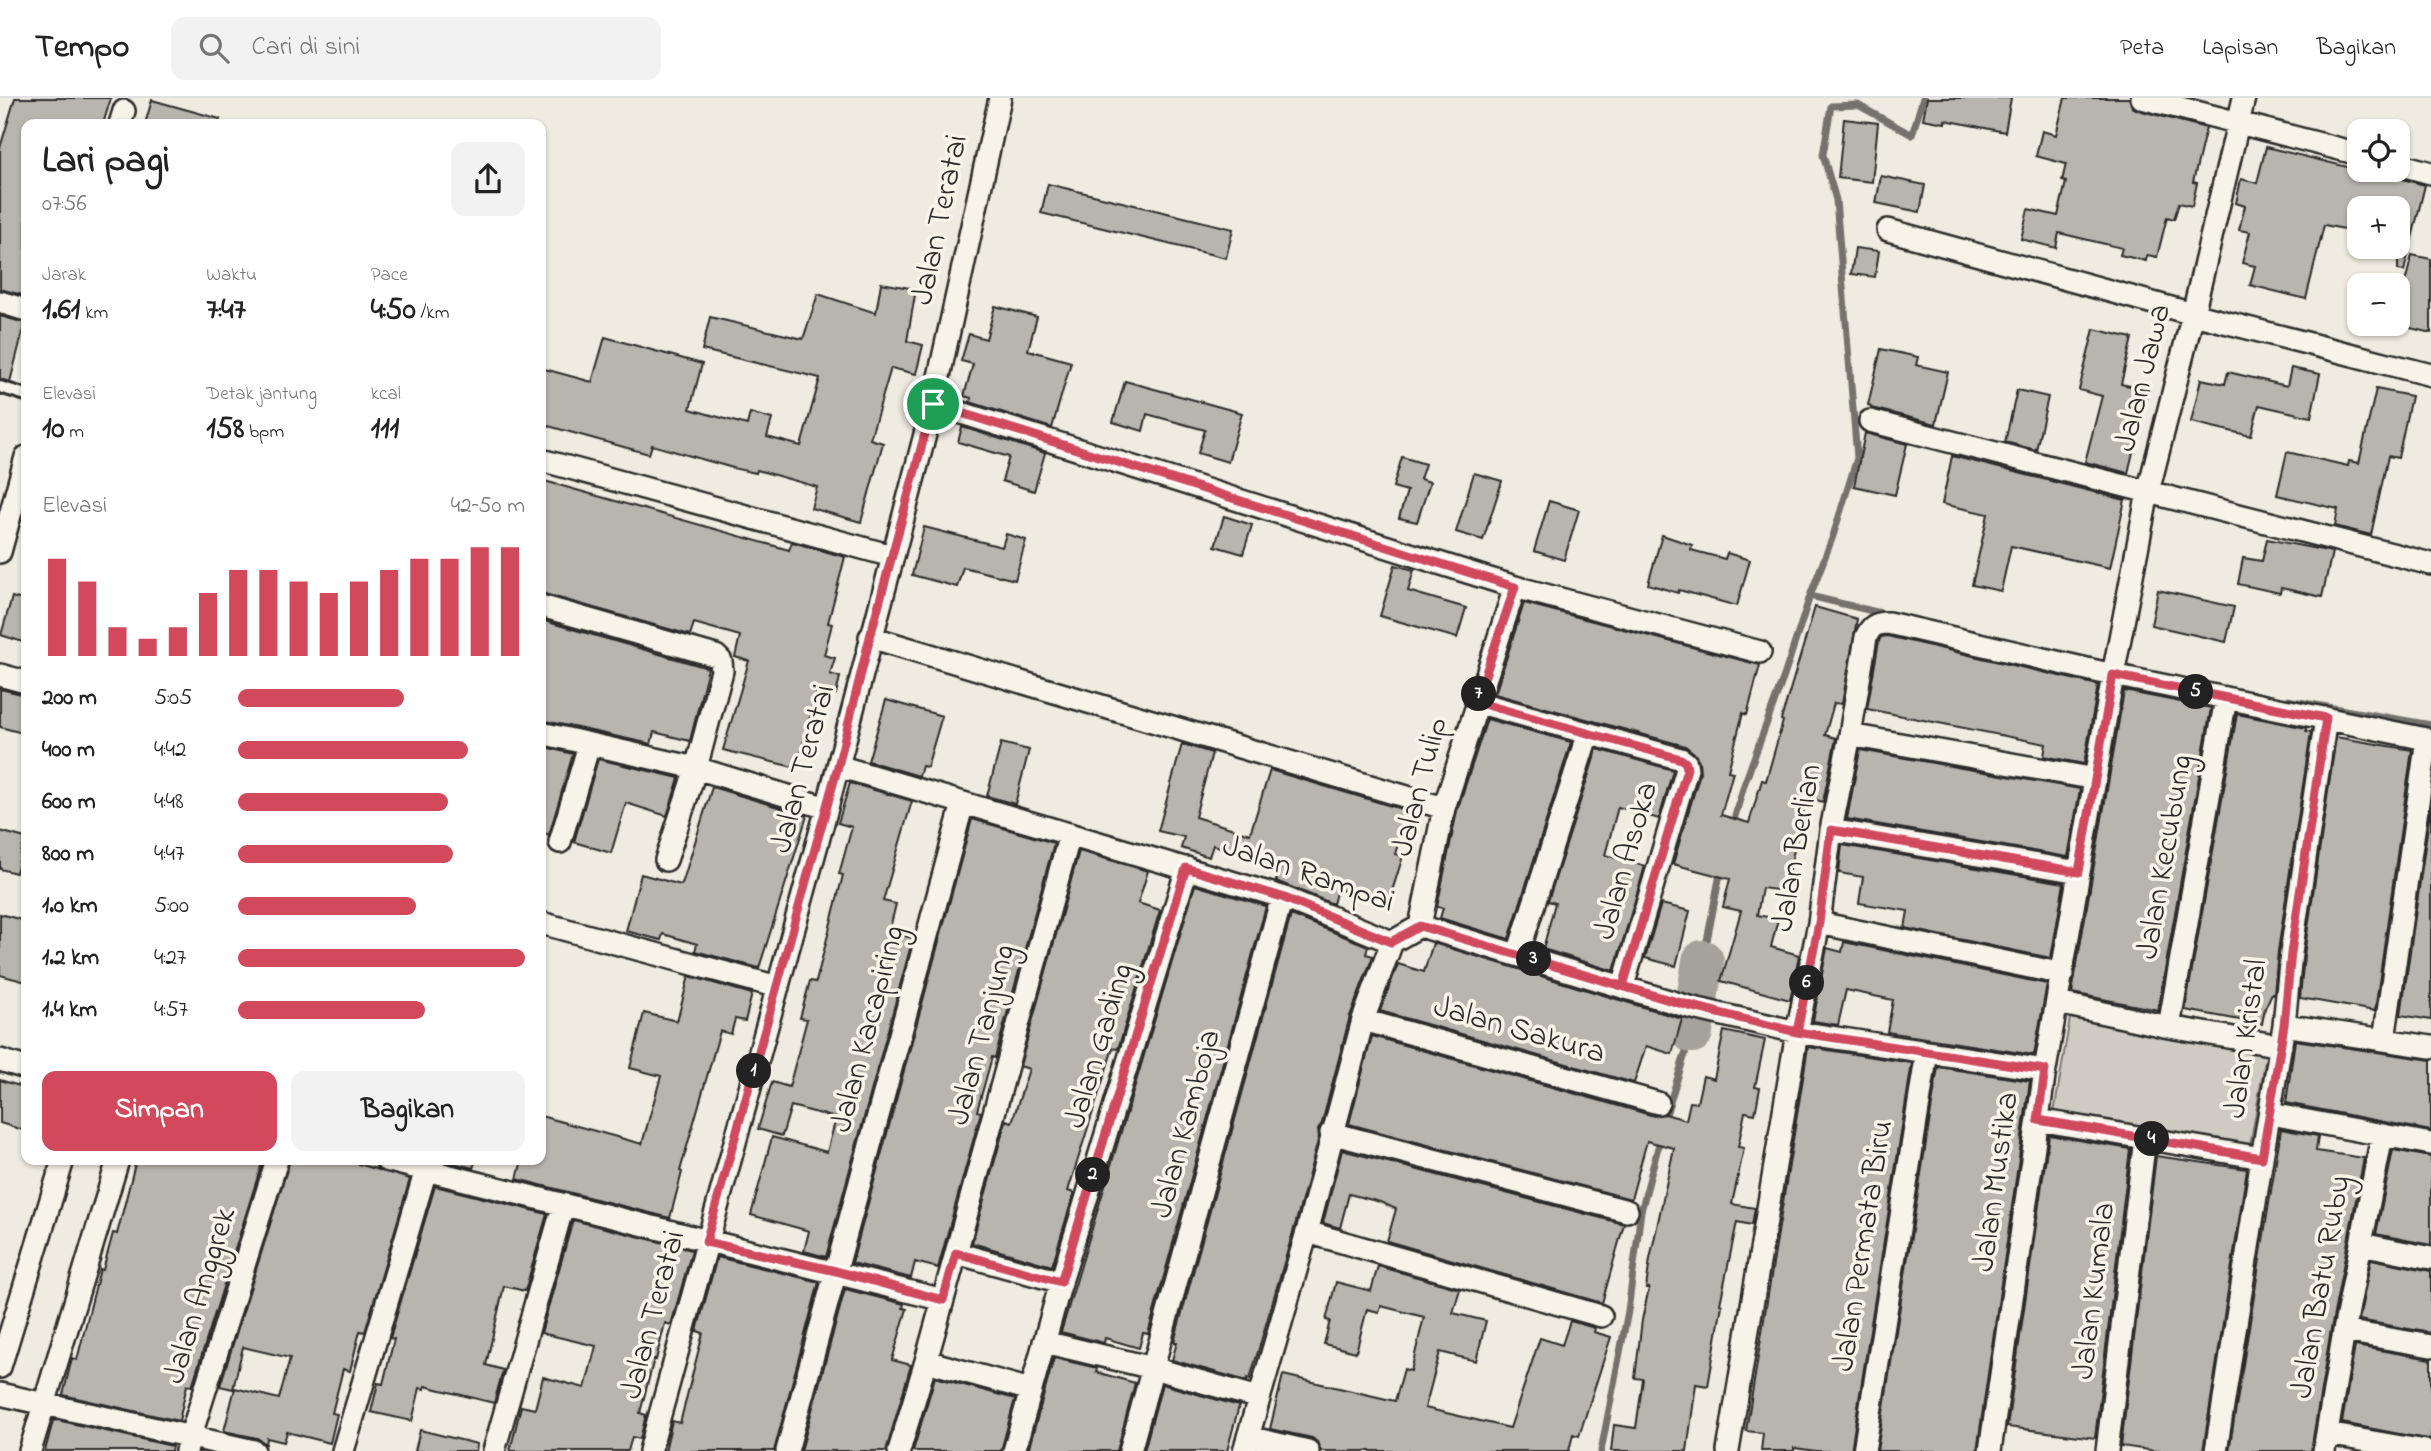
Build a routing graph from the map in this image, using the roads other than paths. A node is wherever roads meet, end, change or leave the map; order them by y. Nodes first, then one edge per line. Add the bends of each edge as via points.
1 (1000, 98) edge
2 (2142, 98) edge
3 (2244, 98) edge
4 (2239, 124) junction
5 (2347, 151) edge
6 (2410, 167) edge
7 (2431, 173) edge
8 (1888, 230) dead end
9 (0, 302) edge
10 (21, 308) edge
11 (2193, 314) junction
12 (2431, 375) edge
13 (0, 387) edge
14 (21, 393) edge
15 (933, 404) junction
16 (1870, 421) dead end
17 (546, 461) edge
18 (21, 475) edge
19 (2148, 492) junction
20 (0, 552) edge
21 (892, 556) junction
22 (2431, 564) edge
23 (1515, 587) junction
24 (546, 607) edge
25 (870, 637) junction
26 (1760, 652) dead end
27 (2115, 667) junction
28 (0, 675) edge
29 (21, 681) edge
30 (2226, 698) junction
31 (1476, 702) junction
32 (2326, 718) junction
33 (1588, 733) junction
34 (546, 734) edge
35 (1850, 736) junction
36 (2429, 740) edge
37 (589, 746) junction
38 (838, 766) junction
39 (696, 768) junction
40 (2095, 779) junction
41 (963, 803) junction
42 (827, 808) junction
43 (1444, 808) junction
44 (1831, 830) junction
45 (1070, 834) junction
46 (560, 842) dead end
47 (666, 860) dead end
48 (1186, 868) junction
49 (2079, 872) junction
50 (1282, 897) junction
51 (1819, 923) junction
52 (546, 924) edge
53 (1420, 926) junction
54 (1391, 942) junction
55 (1518, 954) junction
56 (2063, 974) junction
57 (1623, 986) junction
58 (778, 987) junction
59 (2058, 1003) junction
60 (1363, 1020) junction
61 (2169, 1027) junction
62 (1797, 1032) junction
63 (2282, 1035) junction
64 (2384, 1040) junction
65 (2431, 1047) edge
66 (1927, 1052) junction
67 (0, 1060) edge
68 (21, 1066) edge
69 (2045, 1070) junction
70 (1658, 1103) dead end
71 (2271, 1114) junction
72 (2038, 1120) junction
73 (1331, 1133) junction
74 (2382, 1136) junction
75 (2145, 1138) junction
76 (2431, 1144) edge
77 (2262, 1158) junction
78 (61, 1165) edge
79 (116, 1165) edge
80 (275, 1165) edge
81 (406, 1165) edge
82 (426, 1170) junction
83 (563, 1206) junction
84 (1627, 1212) dead end
85 (1307, 1232) junction
86 (706, 1242) junction
87 (2361, 1244) junction
88 (956, 1253) junction
89 (2431, 1258) edge
90 (836, 1271) junction
91 (1061, 1282) junction
92 (943, 1300) junction
93 (1601, 1316) dead end
94 (2344, 1331) junction
95 (1044, 1342) junction
96 (2431, 1346) edge
97 (926, 1361) junction
98 (0, 1367) edge
99 (1153, 1368) junction
100 (1031, 1390) junction
101 (1, 1394) edge
102 (1259, 1398) junction
103 (40, 1403) junction
104 (2326, 1442) edge
105 (1246, 1444) edge
106 (188, 1445) edge
107 (1995, 1450) edge
108 (30, 1451) edge
109 (254, 1451) edge
110 (343, 1451) edge
111 (494, 1451) edge
112 (650, 1451) edge
113 (787, 1451) edge
114 (899, 1451) edge
115 (1014, 1451) edge
116 (1130, 1451) edge
117 (1308, 1451) edge
118 (1728, 1451) edge
119 (1864, 1451) edge
120 (2108, 1451) edge
121 (2216, 1451) edge
122 (2425, 1451) edge

1 - 15 street, Jalan Teratai
2 - 4 street
3 - 4 street, Jalan Jawa
4 - 5 street
4 - 11 street, Jalan Jawa
6 - 7 street
8 - 11 street
9 - 10 street
11 - 12 street
11 - 19 street, Jalan Jawa
13 - 14 lane
15 - 21 street, Jalan Teratai
15 - 23 street
16 - 19 street
17 - 21 street
18 - 20 street
19 - 22 street
19 - 27 street, Jalan Jawa
21 - 25 street, Jalan Teratai
23 - 26 street
23 - 31 street, Jalan Tulip
24 - 39 street via 716,656 722,671
25 - 38 street, Jalan Teratai
25 - 43 street
27 - 30 street
27 - 35 street, Jalan Berlian via 1878,623 1866,637
27 - 40 street, Jalan Mustika
28 - 29 street
30 - 32 street
30 - 61 street, Jalan Kecubung
31 - 33 street, Jalan Asoka
31 - 43 street, Jalan Tulip
32 - 36 street
32 - 63 street, Jalan Kristal
33 - 55 street
33 - 57 street, Jalan Asoka via 1681,759 1687,769
34 - 37 street
35 - 40 street
35 - 44 street, Jalan Berlian
36 - 64 street
37 - 39 street
37 - 46 street
38 - 41 street, Jalan Rampai
38 - 42 street, Jalan Teratai
39 - 42 street
39 - 47 street
40 - 49 street, Jalan Mustika
41 - 45 street, Jalan Rampai
41 - 90 street, Jalan Kacapiring
42 - 58 street, Jalan Teratai
43 - 53 street, Jalan Tulip
44 - 49 street
44 - 51 street, Jalan Berlian
45 - 48 street, Jalan Rampai
45 - 88 street, Jalan Tanjung
48 - 50 street, Jalan Rampai
48 - 91 street, Jalan Gading
49 - 56 street, Jalan Mustika
50 - 54 street, Jalan Rampai
50 - 99 street, Jalan Kamboja
51 - 56 street
51 - 62 street, Jalan Berlian
52 - 58 street
53 - 54 street, Jalan Rampai
53 - 55 street, Jalan Rampai
54 - 60 street
55 - 57 street, Jalan Rampai
56 - 59 street, Jalan Mustika
57 - 62 street, Jalan Rampai
58 - 86 street, Jalan Teratai
59 - 61 street
59 - 69 street, Jalan Mustika
60 - 70 street, Jalan Sakura
60 - 73 street
61 - 63 street
62 - 66 street, Jalan Rampai
62 - 118 street, Jalan Berlian
63 - 64 street
63 - 71 street, Jalan Kristal
64 - 65 street
66 - 69 street, Jalan Rampai
66 - 119 street, Jalan Permata Biru
67 - 68 street
69 - 72 street, Jalan Mustika
71 - 74 street
71 - 77 street, Jalan Kristal
72 - 75 street
72 - 107 street, Jalan Mustika
73 - 84 street
73 - 85 street
74 - 76 street
74 - 87 street, Jalan Batu Ruby
75 - 77 street
75 - 120 street, Jalan Kumala
77 - 121 street, Jalan Kristal
78 - 98 street
79 - 103 street
80 - 106 street, Jalan Anggrek
81 - 82 street
82 - 83 street
82 - 110 street
83 - 86 street
83 - 111 street
85 - 93 street
85 - 102 street
86 - 90 street
86 - 112 street, Jalan Teratai
87 - 89 street
87 - 94 street, Jalan Batu Ruby
88 - 91 street
88 - 92 street, Jalan Tanjung
90 - 92 street
90 - 113 street, Jalan Kacapiring
91 - 95 street, Jalan Gading
92 - 97 street, Jalan Tanjung
94 - 96 street
94 - 104 street, Jalan Batu Ruby
95 - 99 street
95 - 100 street, Jalan Gading
97 - 100 street
97 - 114 street, Jalan Tanjung
99 - 102 street
99 - 116 street, Jalan Kamboja
100 - 115 street, Jalan Gading
101 - 103 street
102 - 105 street
103 - 106 street
103 - 108 street
104 - 122 street
105 - 117 street
106 - 109 street

